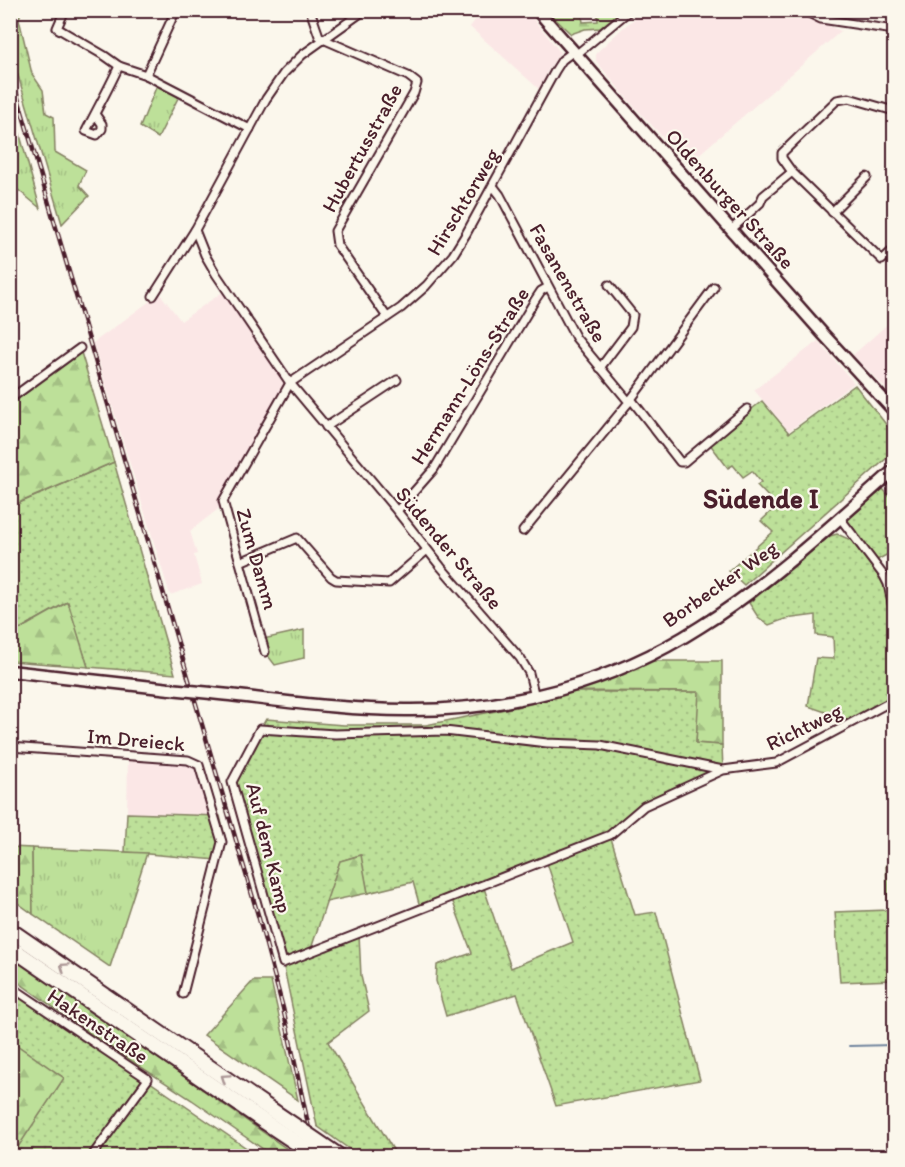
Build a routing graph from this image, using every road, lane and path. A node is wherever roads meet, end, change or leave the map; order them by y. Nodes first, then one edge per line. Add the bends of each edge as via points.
1 (66, 10) edge
2 (176, 10) edge
3 (310, 10) edge
4 (365, 10) edge
5 (537, 10) edge
6 (630, 10) edge
7 (803, 10) edge
8 (894, 30) edge
9 (323, 39) junction
10 (575, 52) junction
11 (118, 66) junction
12 (146, 75) junction
13 (894, 111) edge
14 (95, 114) dead end
15 (249, 129) junction
16 (792, 172) junction
17 (867, 177) dead end
18 (493, 186) junction
19 (832, 212) junction
20 (195, 230) junction
21 (731, 230) junction
22 (894, 249) edge
23 (609, 285) dead end
24 (548, 287) junction
25 (714, 287) dead end
26 (153, 296) dead end
27 (387, 317) junction
28 (80, 348) dead end
29 (600, 368) junction
30 (397, 380) dead end
31 (290, 383) junction
32 (10, 399) edge
33 (630, 400) junction
34 (747, 409) dead end
35 (894, 411) edge
36 (326, 427) junction
37 (894, 470) edge
38 (397, 510) junction
39 (840, 518) junction
40 (523, 531) dead end
41 (427, 550) junction
42 (240, 562) junction
43 (894, 613) edge
44 (265, 652) dead end
45 (10, 671) edge
46 (535, 697) junction
47 (894, 700) edge
48 (10, 747) edge
49 (723, 770) junction
50 (10, 930) edge
51 (10, 946) edge
52 (10, 986) edge
53 (183, 994) dead end
54 (269, 1116) junction
55 (92, 1156) edge
56 (316, 1156) edge
57 (339, 1156) edge

1 - 11 street via 57,28
2 - 12 street
3 - 9 street
4 - 9 street
5 - 10 street, Oldenburger Straße
6 - 10 street, Hirschtorweg
7 - 8 street via 821,19
9 - 15 street via 284,73
9 - 27 street, Hubertusstraße via 417,83 335,231 336,245
10 - 18 street, Hirschtorweg via 562,60 555,71
10 - 21 street, Oldenburger Straße
11 - 12 street
11 - 14 street
12 - 15 street
13 - 16 street via 849,98 837,100 782,153
15 - 20 street
16 - 19 street
16 - 21 street
17 - 19 street
18 - 24 street, Fasanenstraße
18 - 27 street, Hirschtorweg via 440,272
19 - 22 street via 882,260
20 - 26 street
20 - 31 street, Südender Straße via 205,255
21 - 35 street, Oldenburger Straße
23 - 29 street via 633,315 631,327
24 - 29 street, Fasanenstraße via 576,338
24 - 38 street, Hermann-Löns-Straße via 535,300 434,469
25 - 33 street
27 - 31 street, Hirschtorweg
28 - 32 street
29 - 33 street, Fasanenstraße
30 - 36 street
31 - 36 street, Südender Straße
31 - 42 street, Zum Damm via 223,501
33 - 34 street, Fasanenstraße via 680,462 709,443
33 - 40 street
36 - 38 street, Südender Straße
37 - 39 street, Borbecker Weg
38 - 41 street, Südender Straße
39 - 43 street via 884,576
39 - 46 street, Borbecker Weg via 699,628 647,657
41 - 42 street via 389,583 331,578 297,538
41 - 46 street, Südender Straße via 520,658 529,673
42 - 44 street, Zum Damm
45 - 46 street, Borbecker Weg, bridge via 397,710 440,709
47 - 49 street, Richtweg via 776,763
48 - 53 street, Im Dreieck via 188,760 199,765 222,842
49 - 49 street, Auf dem Kamp via 600,745 445,731 335,734 261,729 232,782 283,963 610,835 644,806
54 -> 50 highway
51 - 54 highway
52 - 55 street, Hakenstraße via 148,1079
54 - 56 highway, bridge
54 - 57 highway, bridge

